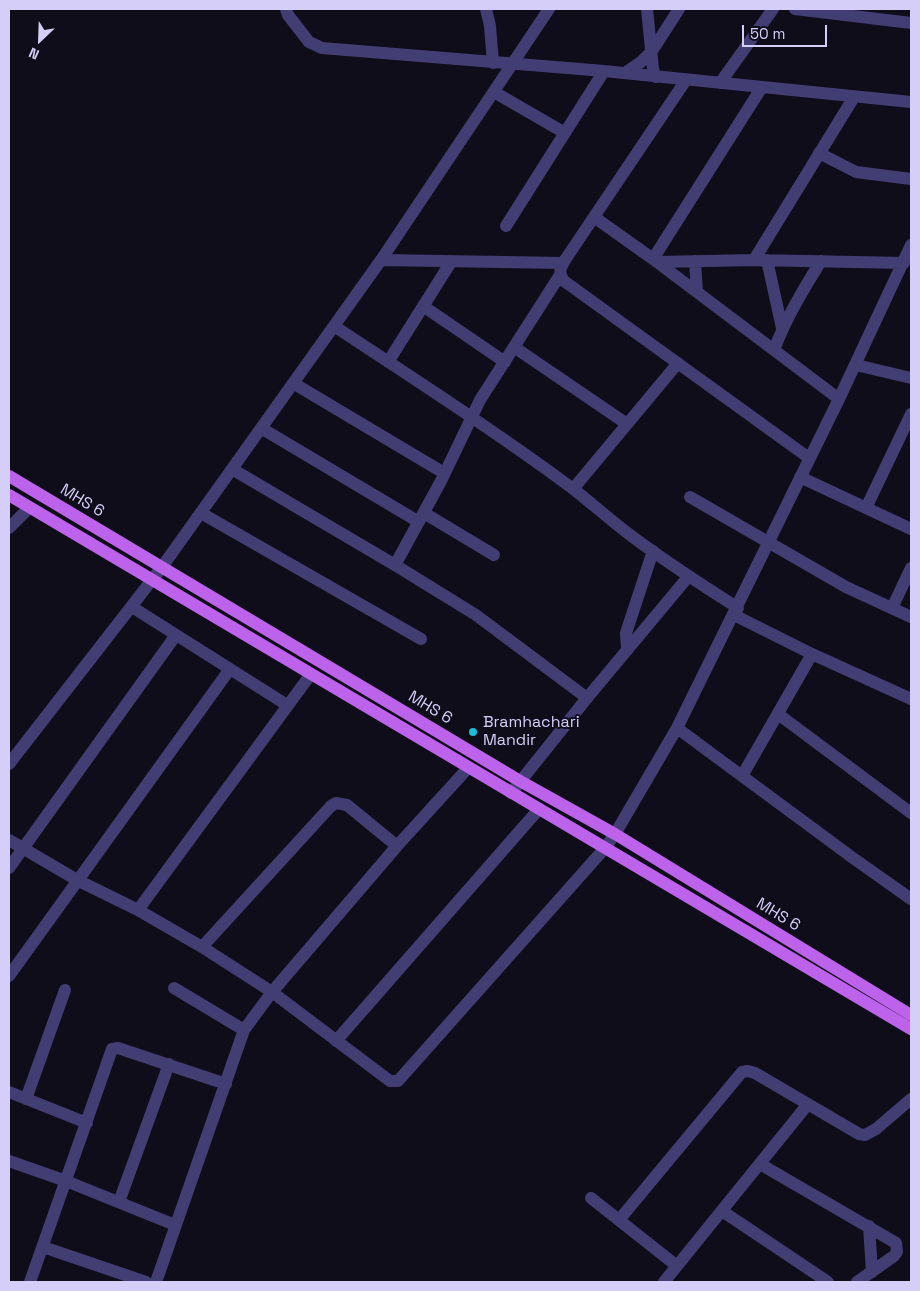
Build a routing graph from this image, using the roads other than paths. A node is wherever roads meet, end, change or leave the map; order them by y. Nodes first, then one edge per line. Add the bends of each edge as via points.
1 (286, 9) edge
2 (486, 9) edge
3 (549, 9) edge
4 (647, 9) edge
5 (679, 9) edge
6 (773, 9) edge
7 (796, 9) edge
8 (888, 14) edge
9 (911, 23) edge
10 (652, 51) junction
11 (493, 63) junction
12 (512, 65) junction
13 (604, 71) junction
14 (625, 73) junction
15 (656, 77) junction
16 (686, 80) junction
17 (720, 83) junction
18 (762, 88) junction
19 (494, 92) junction
20 (854, 97) junction
21 (911, 102) edge
22 (565, 133) junction
23 (819, 153) junction
24 (911, 179) edge
25 (594, 217) junction
26 (506, 226) dead end
27 (911, 245) edge
28 (381, 260) junction
29 (655, 260) junction
30 (754, 260) junction
31 (767, 260) junction
32 (694, 261) junction
33 (821, 261) junction
34 (451, 262) junction
35 (904, 263) junction
36 (562, 269) junction
37 (697, 292) junction
38 (423, 306) junction
39 (334, 326) junction
40 (782, 328) junction
41 (514, 347) junction
42 (774, 350) junction
43 (388, 362) junction
44 (505, 362) junction
45 (678, 363) junction
46 (856, 364) junction
47 (911, 378) edge
48 (293, 383) junction
49 (839, 399) junction
50 (911, 414) edge
51 (472, 418) junction
52 (627, 424) junction
53 (261, 428) junction
54 (810, 458) junction
55 (232, 469) junction
56 (444, 473) junction
57 (9, 476) edge
58 (800, 477) junction
59 (572, 489) junction
60 (9, 495) edge
61 (690, 497) dead end
62 (29, 508) junction
63 (866, 508) junction
64 (201, 513) junction
65 (422, 517) junction
66 (9, 528) edge
67 (911, 529) edge
68 (769, 543) junction
69 (653, 551) junction
70 (494, 555) dead end
71 (395, 565) junction
72 (162, 567) junction
73 (911, 568) edge
74 (688, 577) junction
75 (153, 581) junction
76 (132, 607) junction
77 (892, 608) junction
78 (736, 611) junction
79 (911, 617) edge
80 (176, 635) junction
81 (421, 639) dead end
82 (628, 649) junction
83 (812, 654) junction
84 (230, 669) junction
85 (311, 674) junction
86 (587, 698) junction
87 (911, 699) edge
88 (287, 705) junction
89 (778, 714) junction
90 (677, 728) junction
91 (9, 764) edge
92 (468, 768) junction
93 (742, 776) junction
94 (520, 781) junction
95 (511, 792) junction
96 (539, 810) junction
97 (911, 813) edge
98 (615, 834) junction
99 (9, 840) edge
100 (397, 846) junction
101 (24, 848) junction
102 (605, 848) junction
103 (9, 868) edge
104 (77, 880) junction
105 (911, 899) edge
106 (138, 910) junction
107 (202, 947) junction
108 (9, 976) edge
109 (174, 988) dead end
110 (65, 990) dead end
111 (272, 992) junction
112 (911, 1015) edge
113 (911, 1029) edge
114 (244, 1030) junction
115 (336, 1041) junction
116 (169, 1064) junction
117 (226, 1084) junction
118 (9, 1092) edge
119 (26, 1099) junction
120 (911, 1100) edge
121 (808, 1104) junction
122 (87, 1123) junction
123 (9, 1161) edge
124 (760, 1164) junction
125 (66, 1181) junction
126 (591, 1198) dead end
127 (119, 1202) junction
128 (722, 1211) junction
129 (619, 1220) junction
130 (175, 1225) junction
131 (869, 1226) junction
132 (43, 1247) junction
133 (678, 1266) junction
134 (872, 1272) junction
135 (30, 1282) edge
136 (146, 1282) edge
137 (156, 1282) edge
138 (664, 1282) edge
139 (828, 1282) edge
140 (857, 1282) edge

1 - 11 street via 309,42 322,48
2 - 11 street
3 - 12 street
4 - 10 street
5 - 10 street
6 - 17 street
7 - 8 street
8 - 9 street
10 - 14 street
10 - 15 street
11 - 12 street
12 - 13 street
12 - 19 street
13 - 14 street
13 - 22 street
14 - 15 street
15 - 16 street
16 - 17 street
16 - 25 street
17 - 18 street
18 - 20 street
18 - 29 street
19 - 22 street
19 - 28 street
20 - 21 street
20 - 23 street
22 - 26 street
23 - 24 street via 856,172
23 - 30 street
25 - 29 street
25 - 36 street
27 - 35 street
28 - 34 street
28 - 39 street
29 - 32 street
29 - 37 street
30 - 31 street
30 - 32 street
31 - 33 street
31 - 40 street
32 - 37 street
33 - 35 street
33 - 40 street
34 - 36 street
34 - 38 street
35 - 46 street
36 - 41 street
36 - 45 street via 564,281
37 - 42 street
38 - 43 street
38 - 44 street
39 - 43 street
39 - 48 street
40 - 42 street
41 - 44 street
41 - 52 street
42 - 49 street
43 - 51 street
44 - 51 street
45 - 52 street
45 - 54 street
46 - 47 street
46 - 49 street
48 - 53 street
48 - 56 street
49 - 54 street
50 - 63 street
51 - 56 street
51 - 59 street
52 - 59 street
53 - 55 street
53 - 65 street
54 - 58 street
55 - 64 street
55 - 71 street
56 - 65 street
57 - 72 main road, MHS 6
58 - 63 street
58 - 68 street
59 - 69 street
60 - 62 main road
61 - 68 street
62 - 66 street
62 - 75 main road
63 - 67 street
64 - 72 street
64 - 81 street
65 - 70 street
65 - 71 street
68 - 77 street via 846,587
68 - 78 street
69 - 74 street
69 - 82 street via 626,633
71 - 86 street via 480,618
72 - 75 street
72 - 94 main road, MHS 6
73 - 77 street
74 - 78 street
74 - 82 street
75 - 76 street
75 - 85 main road
76 - 80 street
76 - 91 street
77 - 79 street
78 - 83 street
78 - 90 street
80 - 84 street
80 - 101 street
82 - 86 street
83 - 87 street
83 - 89 street
84 - 88 street
84 - 104 street
85 - 88 street
85 - 92 main road
86 - 94 street
88 - 106 street
89 - 93 street
89 - 97 street
90 - 93 street
90 - 98 street
92 - 95 main road
92 - 100 street
93 - 105 street
94 - 95 street
94 - 98 main road, MHS 6
95 - 96 main road
96 - 102 main road
96 - 115 street
98 - 102 street
98 - 112 main road, MHS 6
99 - 101 street
100 - 107 street via 347,805 336,803
100 - 111 street
101 - 103 street
101 - 104 street
102 - 113 main road
102 - 115 street via 398,1081 390,1081
104 - 106 street
104 - 108 street
106 - 107 street
107 - 111 street
109 - 114 street
110 - 119 street
111 - 114 street
111 - 115 street
114 - 117 street
116 - 117 street
116 - 122 street via 118,1048 112,1050
116 - 127 street
117 - 130 street
118 - 119 street
119 - 122 street
120 - 121 street via 865,1135
121 - 124 street
121 - 129 street via 755,1073 742,1072
122 - 125 street
123 - 125 street
124 - 128 street
124 - 131 street
125 - 127 street
125 - 132 street
126 - 129 street
127 - 130 street
128 - 133 street
128 - 139 street
129 - 133 street
130 - 137 street
131 - 134 street
131 - 134 street via 892,1239 897,1248 894,1256
132 - 135 street
132 - 136 street
133 - 138 street
134 - 140 street

